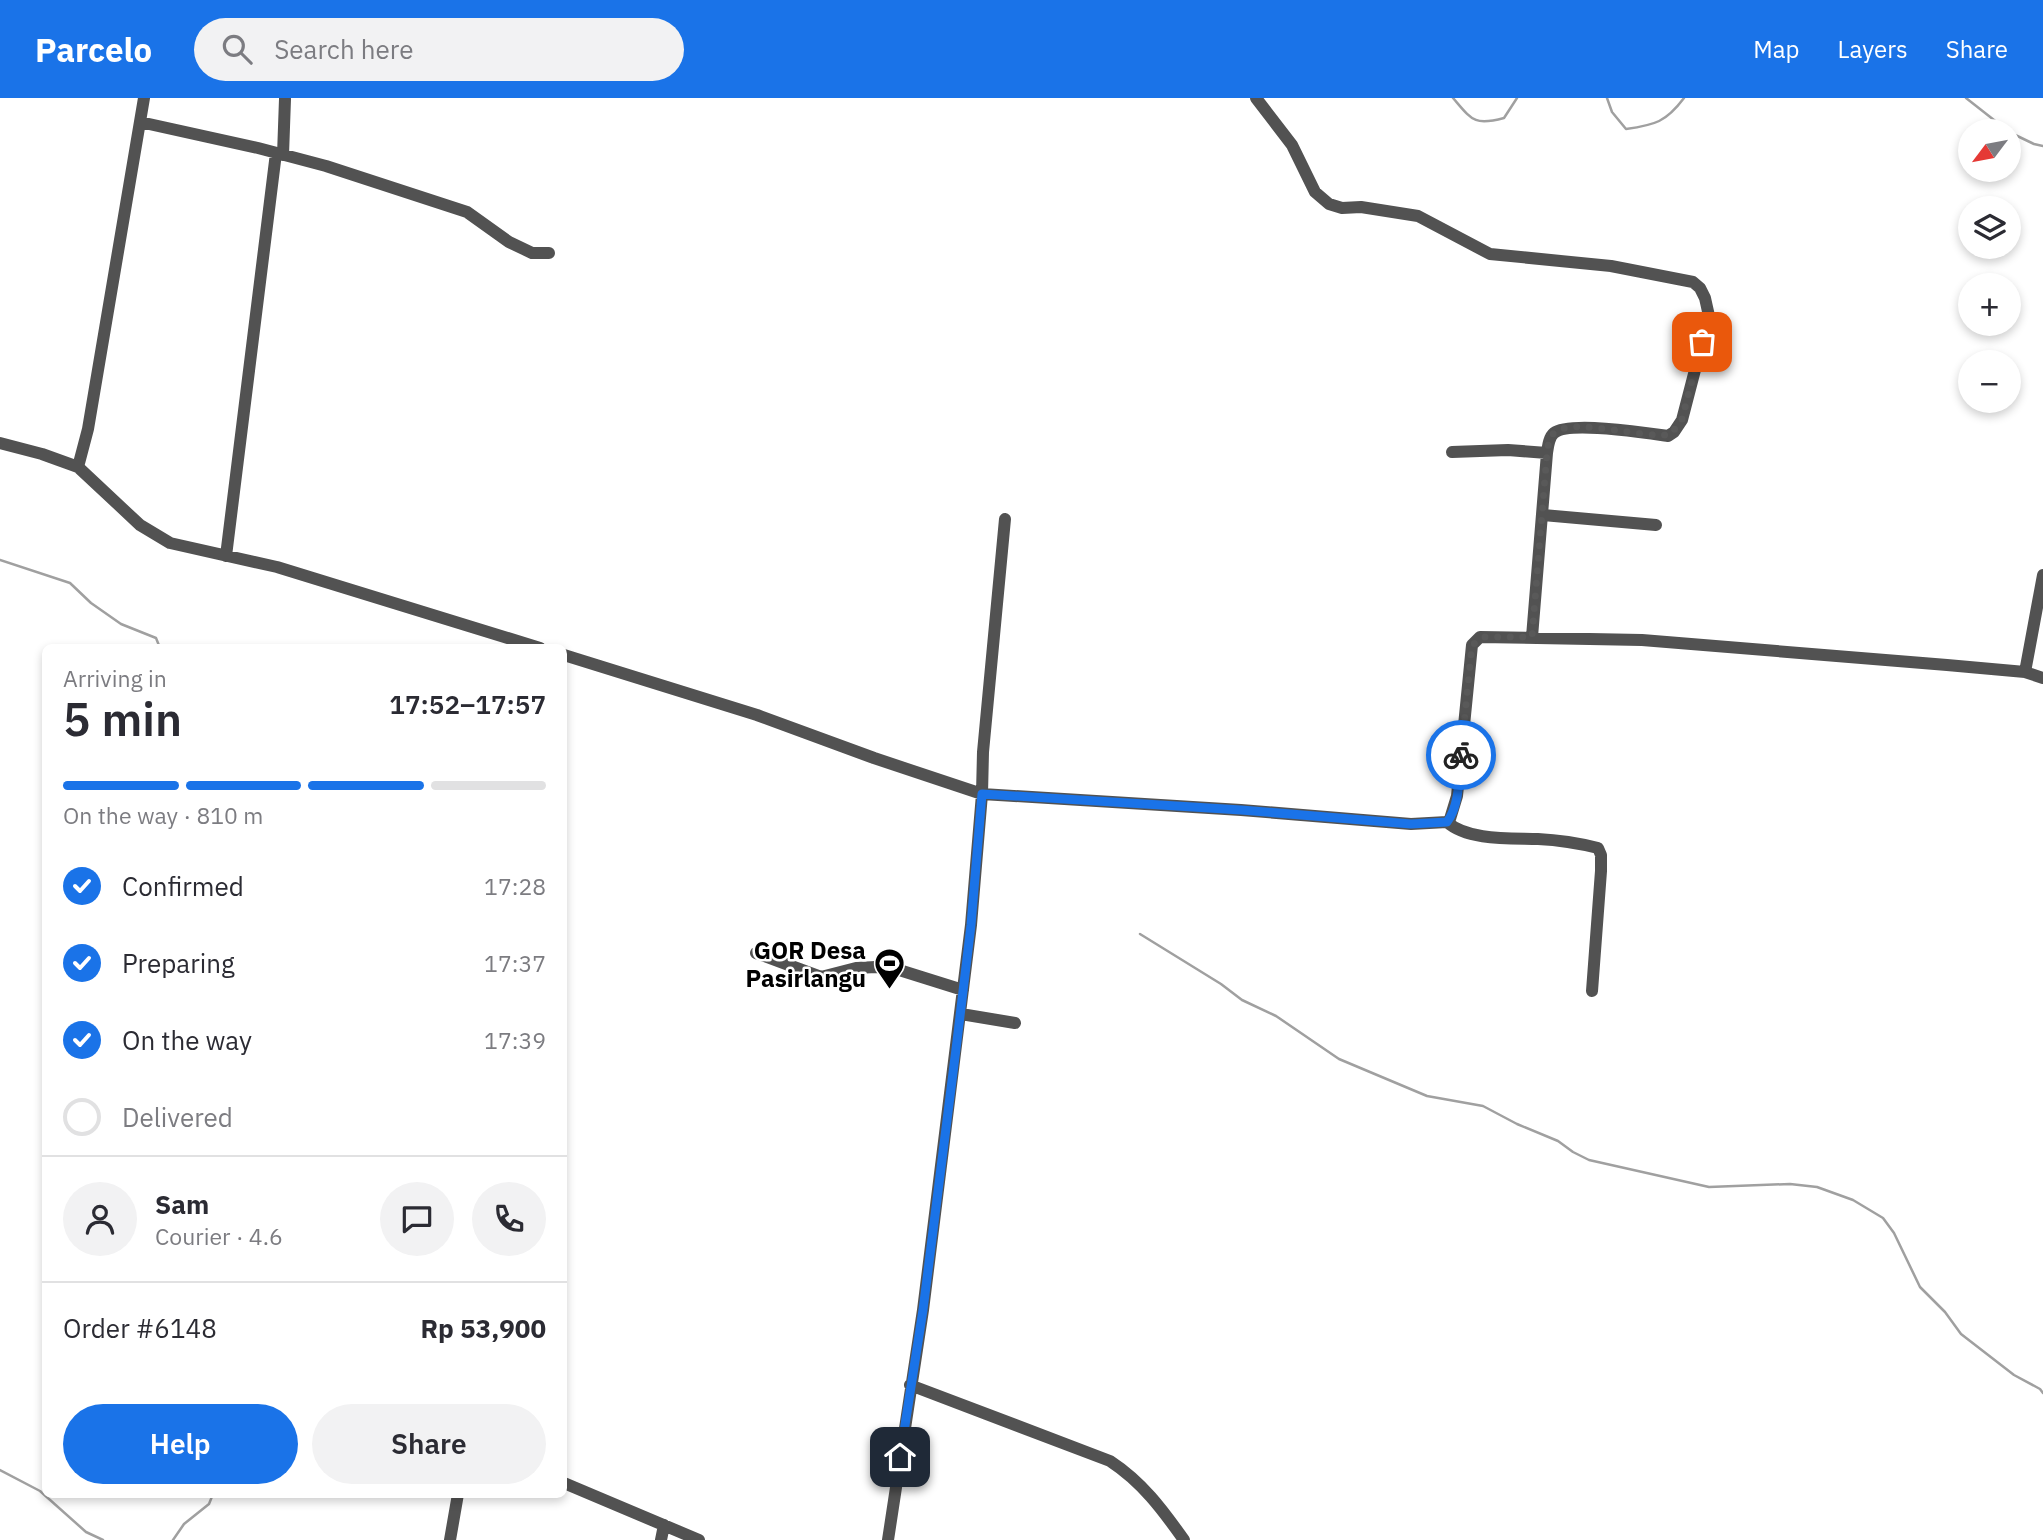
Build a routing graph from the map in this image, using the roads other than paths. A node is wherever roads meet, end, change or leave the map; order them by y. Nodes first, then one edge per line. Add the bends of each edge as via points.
1 (144, 98) edge
2 (1256, 98) edge
3 (285, 99) edge
4 (140, 122) junction
5 (280, 154) junction
6 (549, 254) dead end
7 (0, 443) edge
8 (1452, 452) dead end
9 (1547, 453) junction
10 (78, 467) junction
11 (1543, 515) junction
12 (1005, 519) dead end
13 (1656, 525) dead end
14 (226, 556) junction
15 (2043, 575) edge
16 (1532, 637) junction
17 (527, 644) edge
18 (567, 656) edge
19 (2025, 672) junction
20 (2043, 678) edge
21 (982, 794) junction
22 (1447, 822) junction
23 (756, 953) dead end
24 (963, 990) junction
25 (1592, 991) dead end
26 (961, 1014) junction
27 (1015, 1023) dead end
28 (910, 1385) junction
29 (567, 1484) edge
30 (457, 1498) edge
31 (664, 1525) junction
32 (450, 1540) edge
33 (661, 1540) edge
34 (699, 1540) edge
35 (888, 1540) edge
36 (1184, 1540) edge

1 - 4 street
2 - 9 street via 1292,145 1315,192 1329,204 1418,216 1490,254 1611,266 1693,282 1700,288 1709,316 1682,419 1674,432 1668,436 1591,427 1559,430 1550,438
3 - 5 street
4 - 5 street
4 - 10 street
5 - 6 street via 467,212 509,242 532,253
5 - 14 street
7 - 10 street
8 - 9 street
9 - 11 street
10 - 14 street via 158,538
11 - 13 street
11 - 16 street
12 - 21 street
14 - 17 street
15 - 19 street
16 - 19 street via 1642,640
16 - 22 street via 1484,637 1472,645 1457,796
18 - 21 street via 757,715
19 - 20 street
21 - 22 street via 1411,824
21 - 24 street
22 - 25 street via 1453,828 1493,838 1598,848 1601,871
23 - 24 street via 821,977 876,967
24 - 26 street
26 - 27 street
26 - 28 street
28 - 35 street
28 - 36 street via 1110,1461 1156,1500
29 - 31 street
30 - 32 street
31 - 33 street
31 - 34 street

